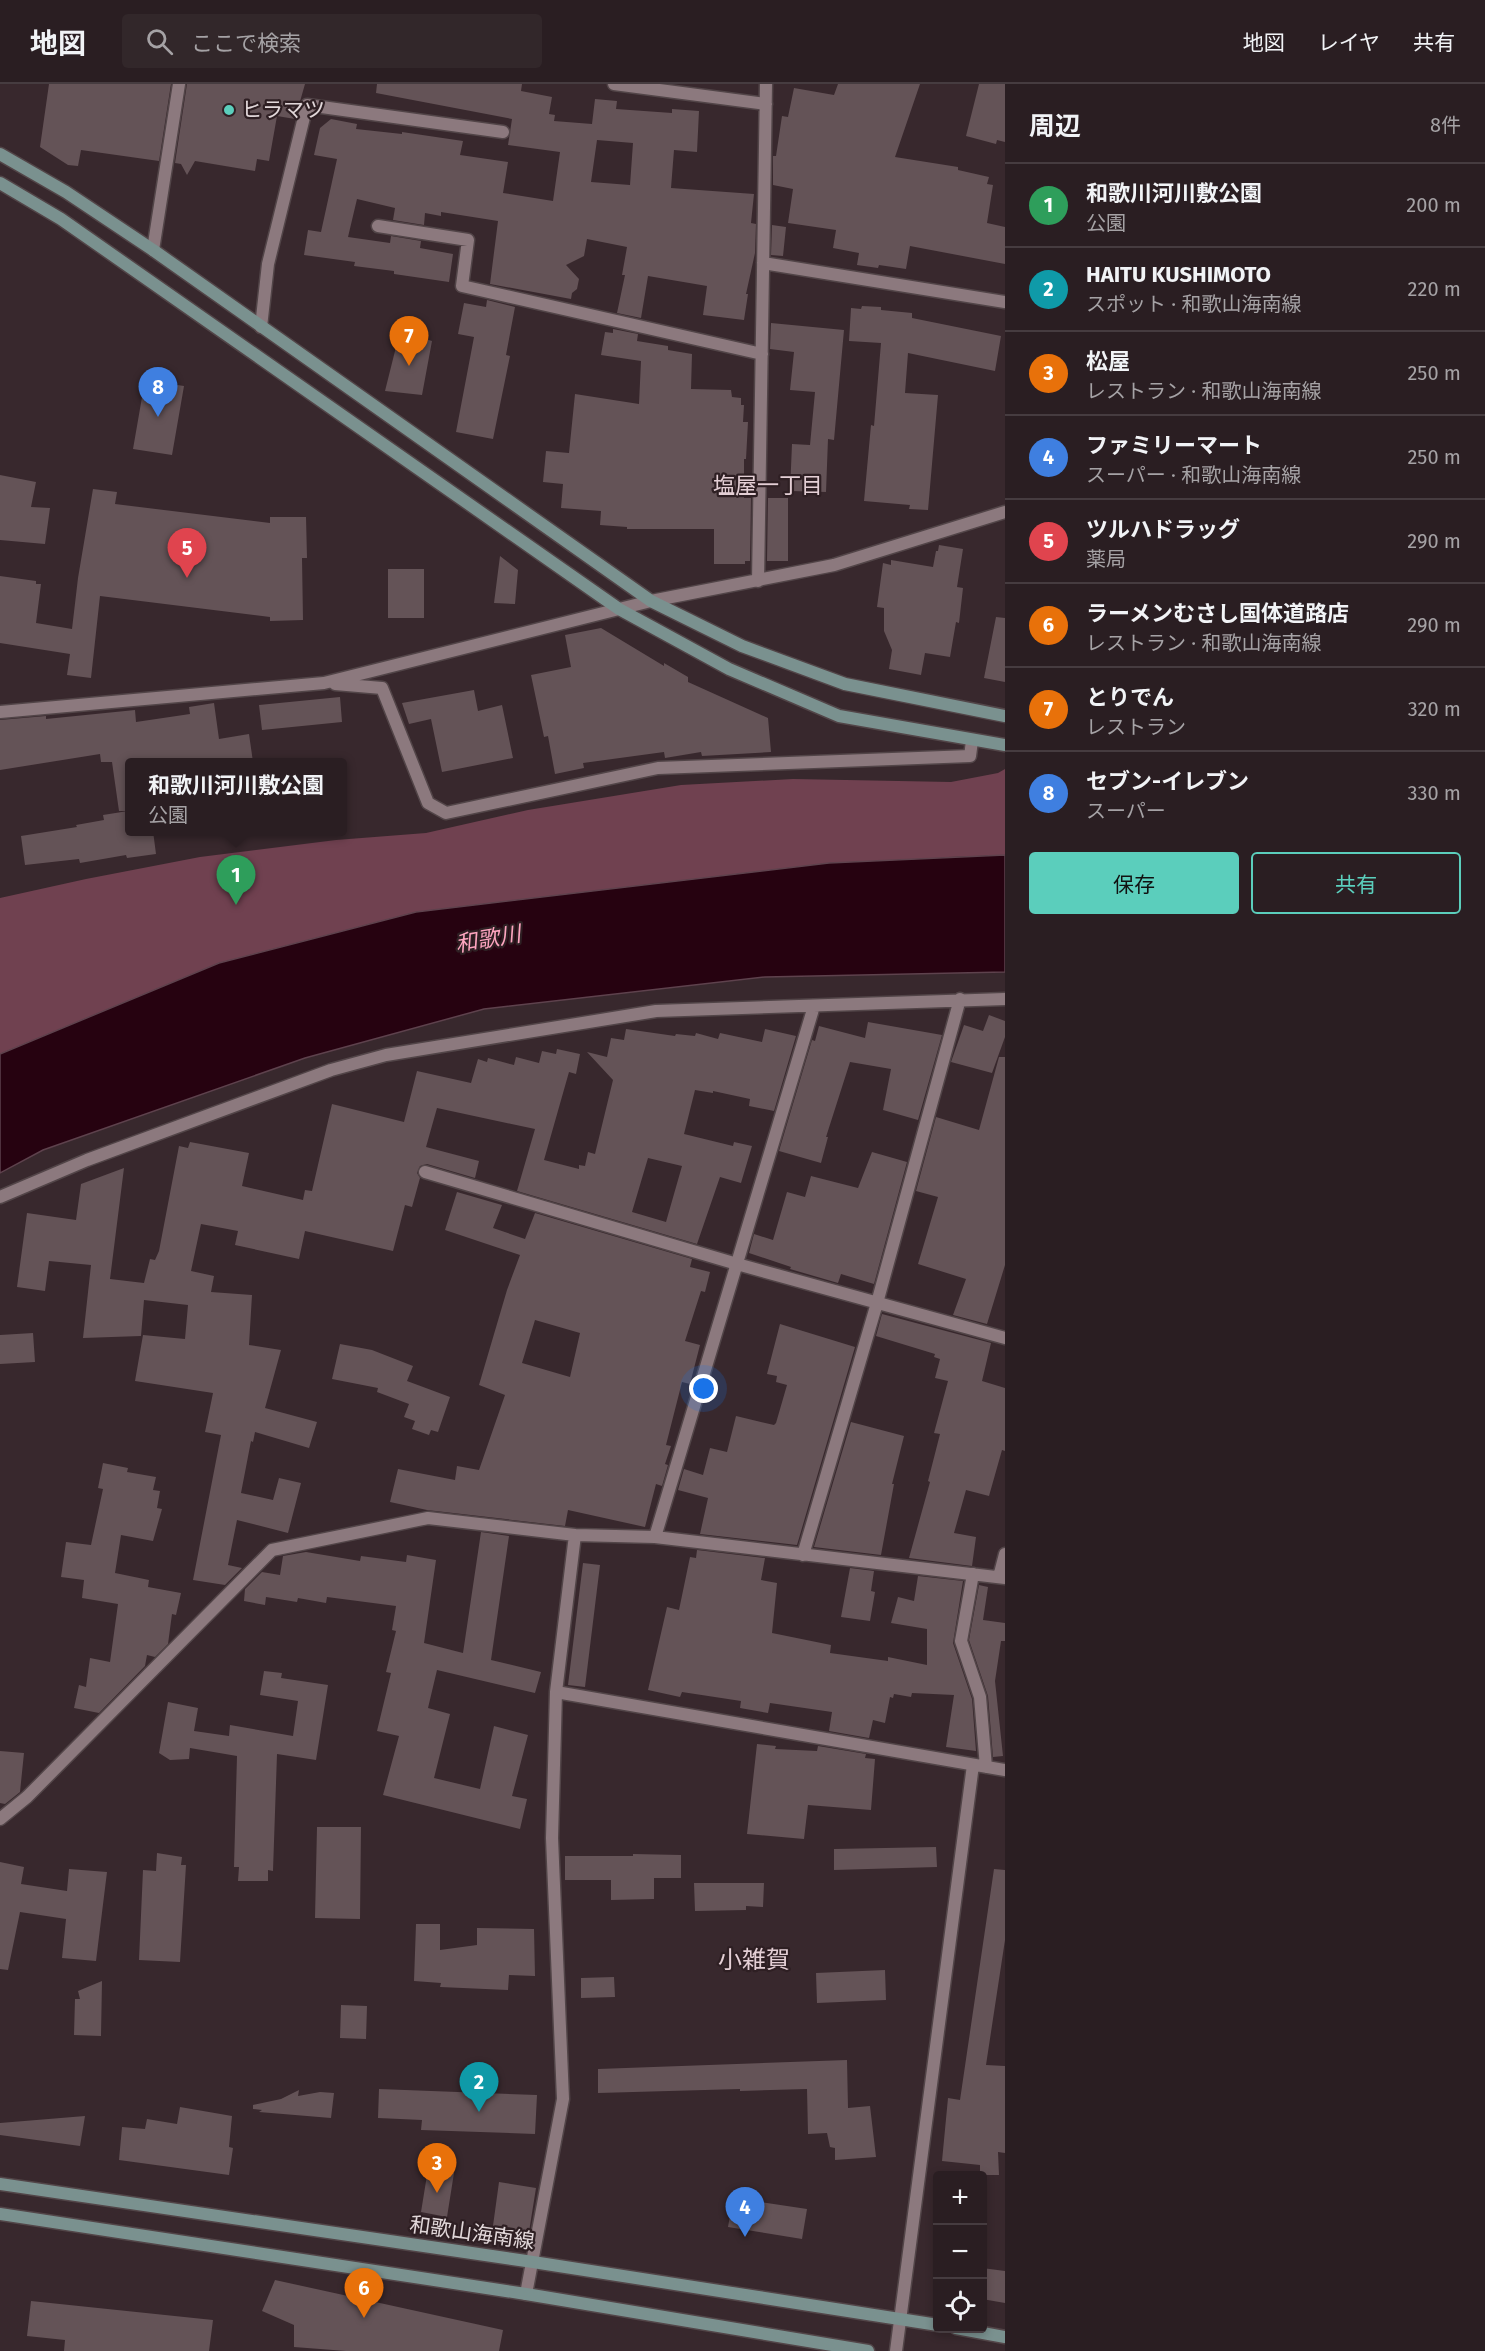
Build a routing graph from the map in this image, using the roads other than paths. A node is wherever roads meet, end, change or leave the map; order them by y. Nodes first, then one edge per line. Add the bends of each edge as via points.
1 (178, 84) edge
2 (614, 84) edge
3 (766, 84) edge
4 (766, 104) junction
5 (502, 132) dead end
6 (0, 154) edge
7 (0, 183) edge
8 (378, 226) dead end
9 (153, 250) junction
10 (764, 263) junction
11 (1005, 302) edge
12 (261, 327) junction
13 (762, 354) junction
14 (1005, 512) edge
15 (758, 581) junction
16 (651, 601) junction
17 (619, 609) junction
18 (324, 683) junction
19 (0, 712) edge
20 (1005, 716) edge
21 (972, 741) junction
22 (1005, 745) edge
23 (960, 999) junction
24 (1005, 999) edge
25 (814, 1006) junction
26 (425, 1172) dead end
27 (0, 1197) edge
28 (737, 1264) junction
29 (877, 1303) junction
30 (1005, 1338) edge
31 (575, 1535) junction
32 (655, 1537) junction
33 (802, 1554) junction
34 (1005, 1554) edge
35 (973, 1574) junction
36 (1002, 1577) edge
37 (556, 1692) junction
38 (973, 1765) junction
39 (986, 1767) junction
40 (1005, 1770) edge
41 (0, 1819) edge
42 (0, 2184) edge
43 (0, 2214) edge
44 (533, 2262) junction
45 (526, 2294) junction
46 (900, 2319) junction
47 (933, 2324) edge
48 (983, 2333) edge
49 (1005, 2337) edge
50 (868, 2351) edge
51 (896, 2351) edge

1 - 9 street
2 - 4 street
3 - 4 street
4 - 10 street
5 - 12 street via 307,105 268,264
6 - 9 street
7 - 17 street via 61,219
8 - 13 street via 468,240 462,286
9 - 12 street
10 - 11 street
10 - 13 street
12 - 16 street
13 - 15 street
14 - 15 street via 834,565
15 - 16 street
16 - 17 street
16 - 20 street via 742,646 845,684
17 - 18 street
17 - 21 street via 729,669 839,716
18 - 19 street
18 - 21 street via 382,688 428,803 446,813 658,768 970,756
21 - 22 street
23 - 24 street
23 - 25 street
23 - 29 street
25 - 27 street via 656,1011 386,1055 320,1074 87,1160
25 - 28 street
26 - 28 street
28 - 29 street
28 - 32 street
29 - 30 street
29 - 33 street
31 - 32 street
31 - 37 street
31 - 41 street via 428,1518 273,1550 27,1797
32 - 33 street
33 - 35 street
34 - 36 street
35 - 36 street
35 - 39 street via 961,1641 980,1697
37 - 38 street
37 - 44 street via 552,1838 563,2099
38 - 39 street
38 - 46 street
39 - 40 street
42 - 44 street, 和歌山海南線
43 - 45 street
44 - 45 street
44 - 46 street, 和歌山海南線
45 - 50 street
46 - 47 street, 和歌山海南線
46 - 51 street
48 - 49 street

